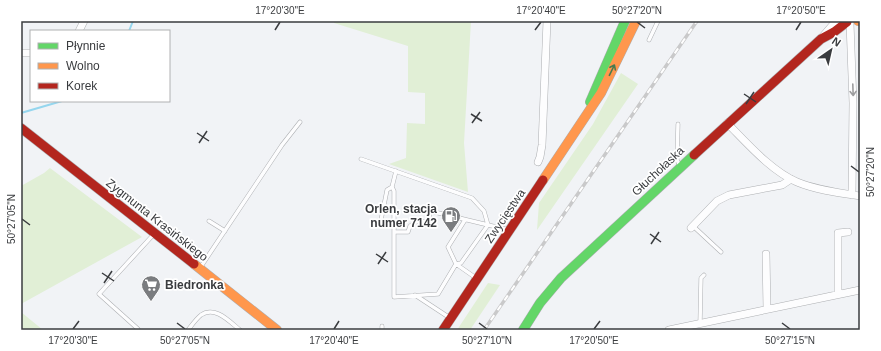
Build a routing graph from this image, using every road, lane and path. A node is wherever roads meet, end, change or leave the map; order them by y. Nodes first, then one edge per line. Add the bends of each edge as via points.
1 (84, 21) edge
2 (547, 21) edge
3 (625, 21) edge
4 (636, 21) edge
5 (658, 21) edge
6 (836, 21) edge
7 (853, 21) edge
8 (80, 30) edge
9 (821, 39) junction
10 (649, 40) dead end
11 (585, 116) junction
12 (300, 122) dead end
13 (727, 123) junction
14 (678, 124) dead end
15 (21, 128) edge
16 (361, 159) dead end
17 (538, 162) dead end
18 (680, 167) junction
19 (396, 171) junction
20 (792, 180) junction
21 (392, 187) junction
22 (852, 195) junction
23 (860, 196) edge
24 (465, 220) junction
25 (209, 221) dead end
26 (380, 225) dead end
27 (488, 225) junction
28 (692, 227) joint
29 (510, 230) junction
30 (225, 231) junction
31 (394, 232) junction
32 (848, 232) dead end
33 (155, 233) junction
34 (721, 252) dead end
35 (766, 254) dead end
36 (456, 264) junction
37 (200, 269) junction
38 (704, 275) dead end
39 (477, 279) junction
40 (860, 290) edge
41 (838, 294) junction
42 (415, 295) junction
43 (767, 309) junction
44 (451, 318) junction
45 (700, 323) junction
46 (138, 329) edge
47 (188, 330) edge
48 (240, 330) edge
49 (277, 330) edge
50 (443, 330) edge
51 (523, 330) edge
52 (669, 330) edge

1 - 8 street
2 - 17 street via 542,145
3 - 11 street, Zwycięstwa
11 -> 4 street, Zwycięstwa via 601,93
5 - 10 lane
6 - 9 street, Głuchołaska
7 - 9 street, Głuchołaska
7 -> 22 street
9 - 13 street, Głuchołaska
11 - 29 street, Zwycięstwa
12 - 30 lane
13 - 18 street, Głuchołaska
13 - 20 street via 768,163
14 - 18 lane via 677,160
15 - 33 street, Zygmunta Krasińskiego
16 - 19 lane
18 - 51 street, Głuchołaska via 548,292 537,305
19 - 21 lane
19 - 27 lane via 472,198 484,211
20 - 22 street
20 - 28 street via 782,185 729,195 717,201
21 - 26 lane via 387,190
21 - 31 lane
22 - 23 street
24 - 27 lane
24 - 31 lane via 430,211 429,221 416,222 410,226 408,232
24 - 36 lane via 448,247
25 - 30 lane
27 - 29 lane
27 - 36 lane via 461,263
28 - 34 lane
29 - 39 street, Zwycięstwa
30 - 37 lane
31 - 42 lane via 394,297
32 - 41 street via 838,233
33 - 37 street, Zygmunta Krasińskiego
33 - 46 lane via 99,294
35 - 43 street
36 - 39 lane
36 - 42 lane via 438,294
37 - 49 street, Zygmunta Krasińskiego
38 - 45 lane via 701,278
39 - 44 street, Zwycięstwa
40 - 41 street
41 - 43 street
42 - 44 lane
43 - 45 street
44 - 50 street, Zwycięstwa
45 - 52 street
47 - 48 lane via 202,314 211,311

